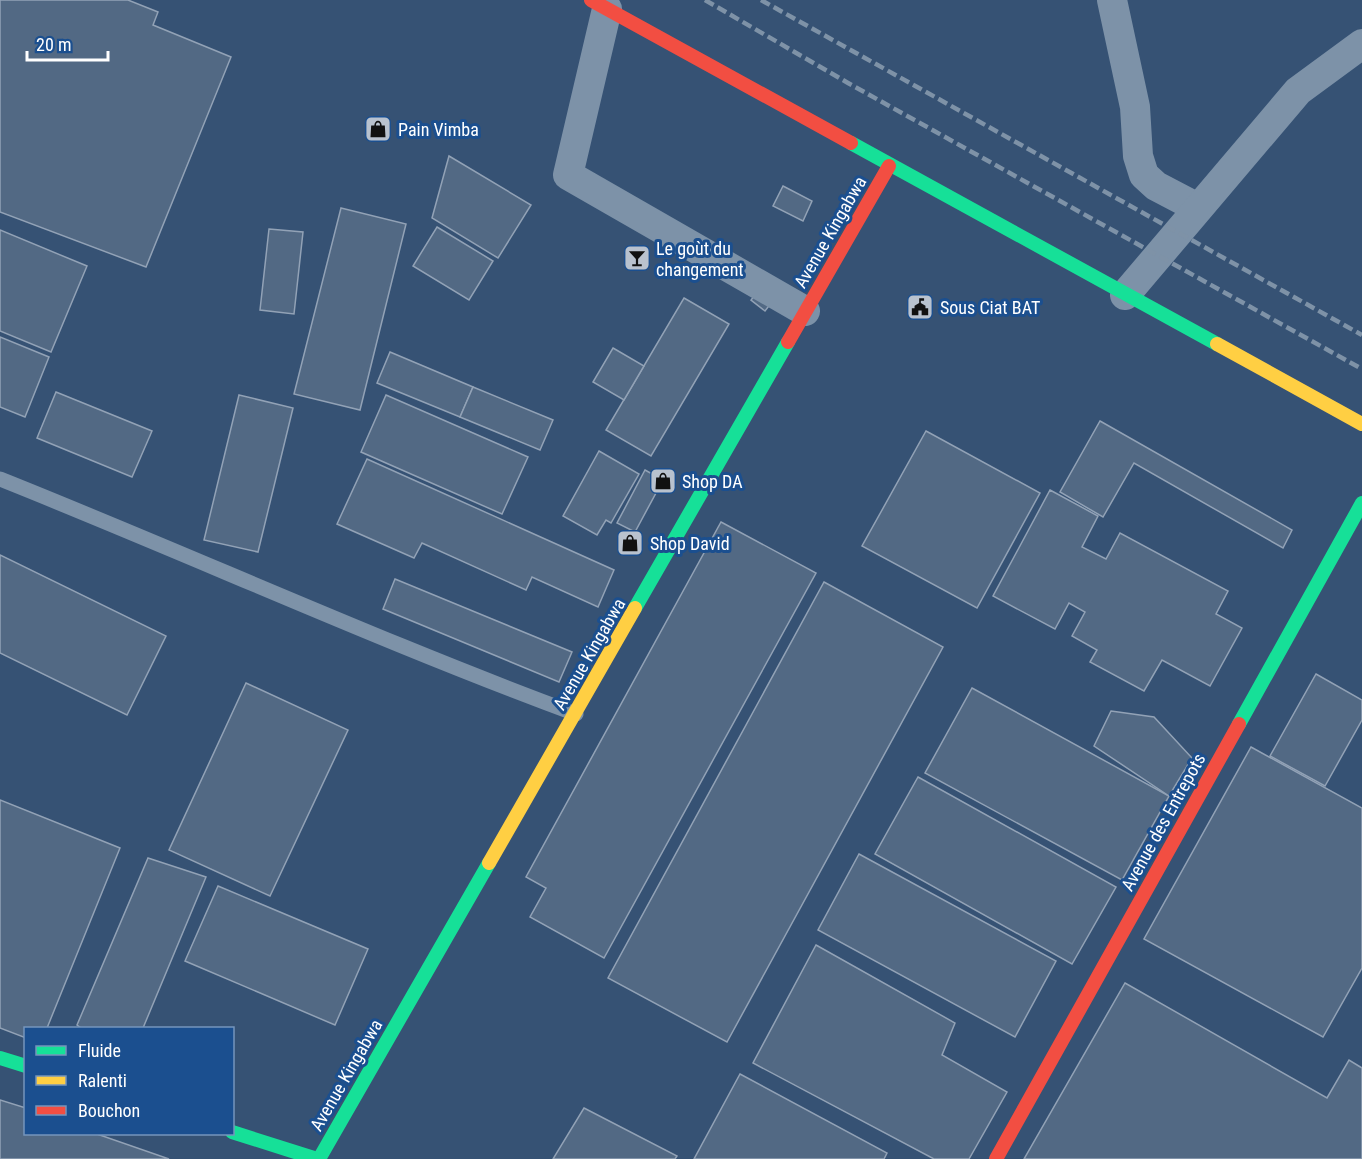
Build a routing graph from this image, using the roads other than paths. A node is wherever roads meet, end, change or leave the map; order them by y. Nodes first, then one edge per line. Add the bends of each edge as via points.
1 (1112, 0) edge
2 (599, 5) edge
3 (1362, 44) edge
4 (889, 166) junction
5 (1198, 208) junction
6 (1125, 295) junction
7 (806, 311) junction
8 (1362, 424) edge
9 (0, 479) edge
10 (1362, 503) edge
11 (576, 714) junction
12 (0, 1058) edge
13 (24, 1065) edge
14 (234, 1133) edge
15 (318, 1159) edge
16 (996, 1159) edge

1 - 5 street via 1135,107 1138,156 1144,175 1156,186
2 - 4 street
2 - 7 street via 568,175
3 - 5 street via 1298,91
4 - 6 street
4 - 7 street, Avenue Kingabwa
5 - 6 street
6 - 8 street
7 - 11 street, Avenue Kingabwa
9 - 11 lane via 491,683
10 - 16 street, Avenue des Entrepots
11 - 15 street, Avenue Kingabwa
12 - 13 street
14 - 15 street, Avenue Kingabwa

